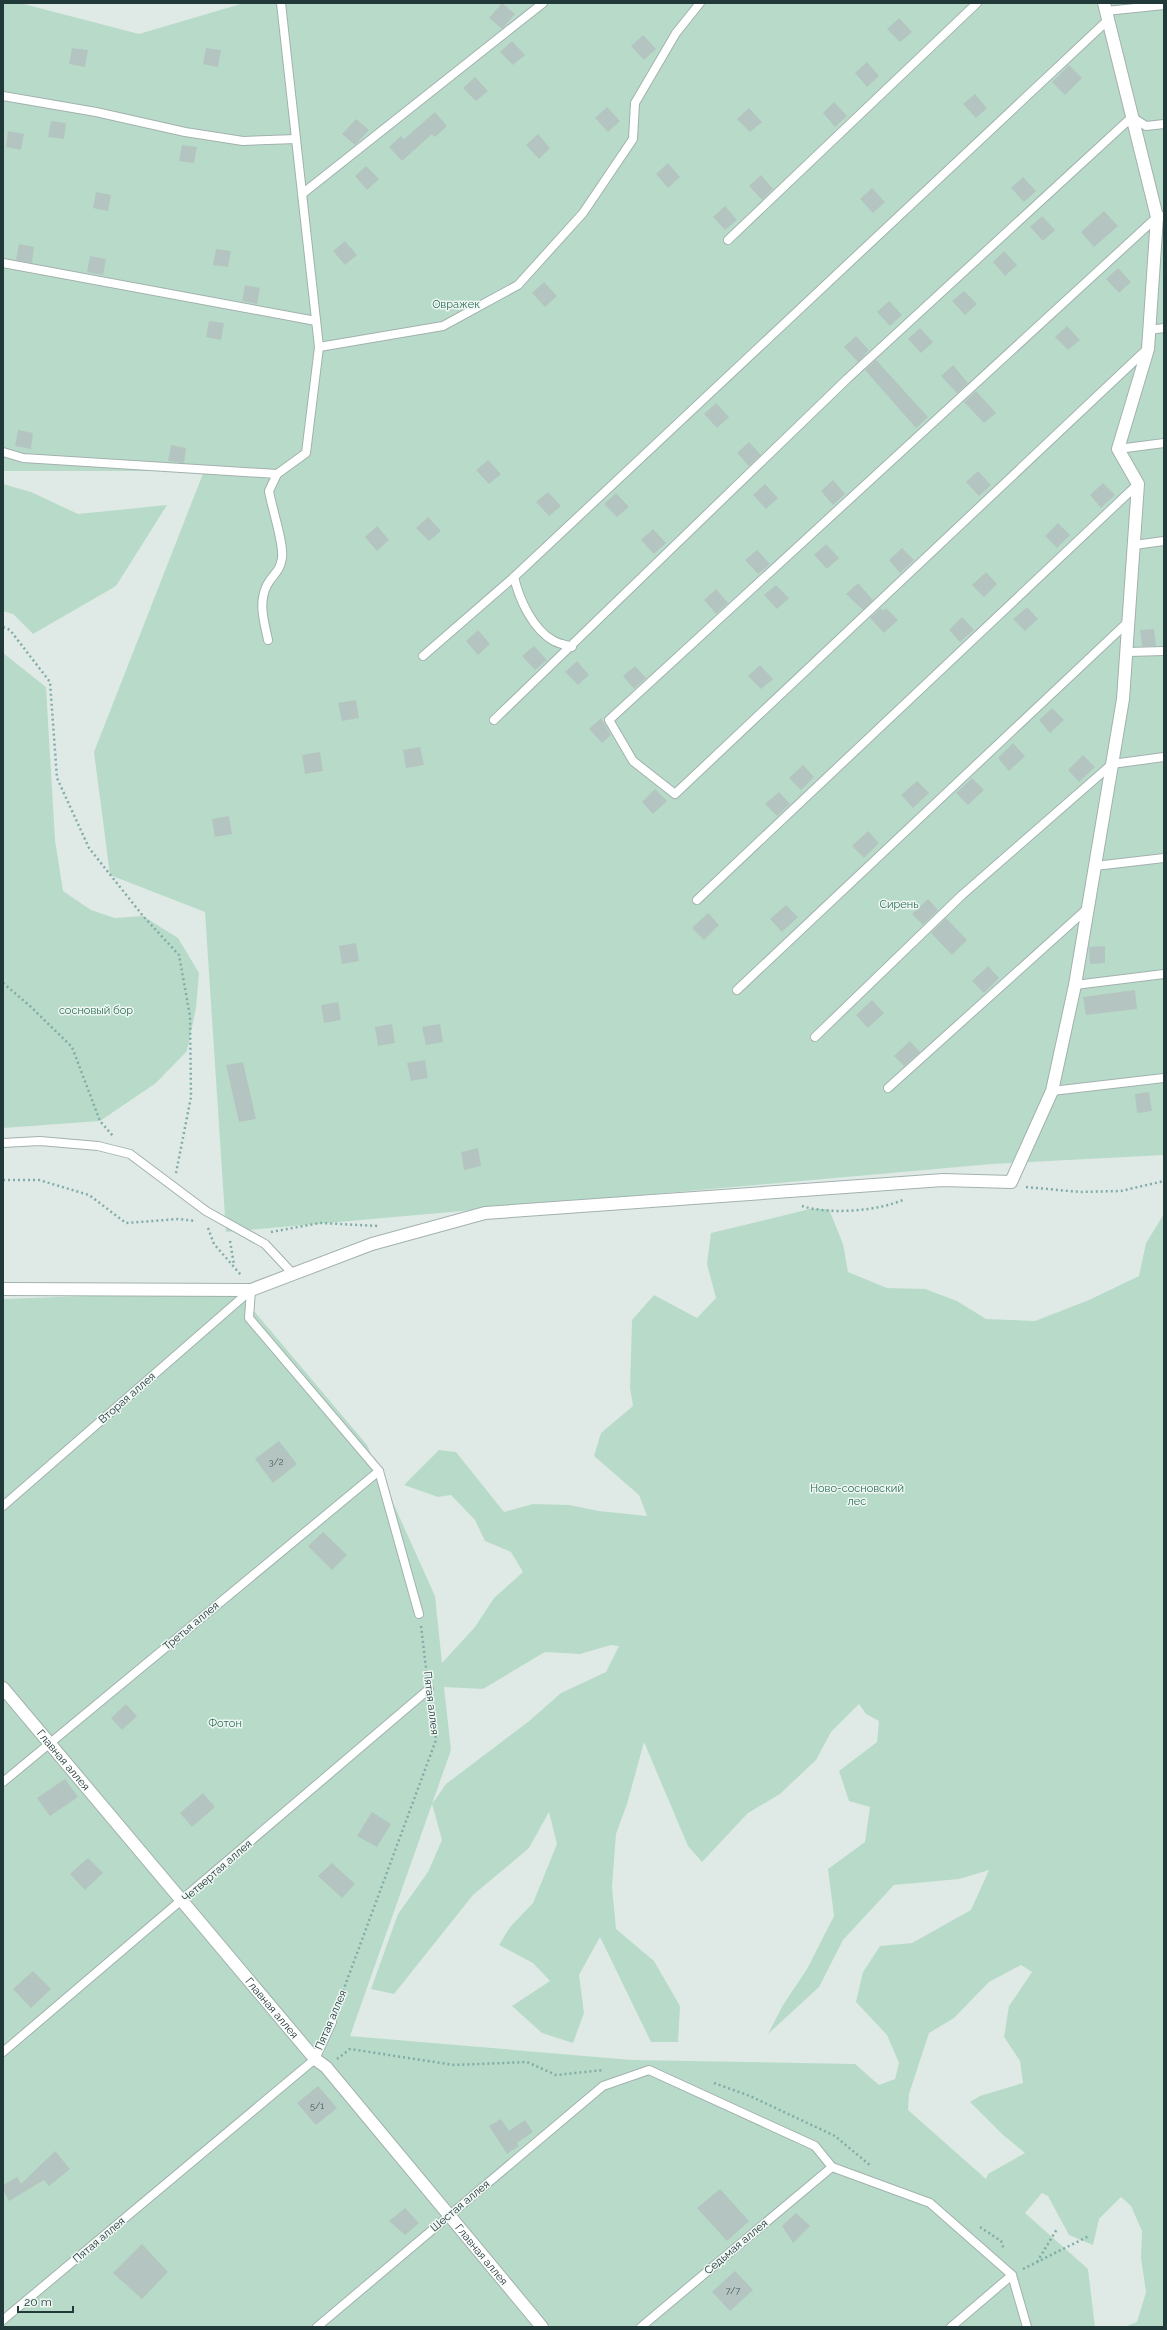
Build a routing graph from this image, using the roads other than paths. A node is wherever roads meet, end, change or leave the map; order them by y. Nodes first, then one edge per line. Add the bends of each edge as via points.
1 (281, 3) edge
2 (543, 3) edge
3 (700, 3) edge
4 (977, 3) edge
5 (1164, 5) edge
6 (1106, 11) edge
7 (3, 96) edge
8 (1132, 117) junction
9 (1164, 124) edge
10 (296, 139) junction
11 (302, 194) junction
12 (1160, 217) edge
13 (728, 240) dead end
14 (3, 263) edge
15 (316, 321) junction
16 (1164, 328) edge
17 (1149, 330) junction
18 (319, 346) junction
19 (1148, 349) junction
20 (1164, 443) edge
21 (1118, 449) junction
22 (3, 452) edge
23 (277, 474) junction
24 (1138, 484) junction
25 (1164, 541) edge
26 (1134, 545) junction
27 (514, 577) junction
28 (1129, 621) junction
29 (268, 640) dead end
30 (572, 647) junction
31 (1164, 651) edge
32 (1128, 652) junction
33 (423, 656) dead end
34 (494, 720) dead end
35 (1164, 757) edge
36 (1112, 764) junction
37 (1164, 858) edge
38 (1095, 866) junction
39 (697, 900) dead end
40 (1088, 907) junction
41 (1164, 974) edge
42 (1075, 985) junction
43 (737, 990) dead end
44 (815, 1037) dead end
45 (1164, 1078) edge
46 (888, 1088) dead end
47 (1052, 1091) junction
48 (3, 1143) edge
49 (293, 1274) junction
50 (3, 1289) edge
51 (251, 1290) junction
52 (379, 1471) junction
53 (3, 1506) edge
54 (419, 1614) road end
55 (3, 1688) edge
56 (429, 1689) road end
57 (49, 1744) junction
58 (3, 1782) edge
59 (182, 1901) junction
60 (332, 2022) road end
61 (3, 2052) edge
62 (315, 2059) junction
63 (832, 2167) junction
64 (449, 2215) junction
65 (1012, 2275) junction
66 (3, 2320) edge
67 (317, 2327) edge
68 (542, 2327) edge
69 (641, 2327) edge
70 (952, 2327) edge
71 (1027, 2327) edge

1 - 10 lane
2 - 11 lane
3 - 18 lane via 676,33 635,103 633,139 583,213 518,285 443,326
4 - 13 lane
5 - 6 lane
6 - 8 street
6 - 27 lane
7 - 10 lane via 244,141
8 - 9 lane via 1146,126
8 - 12 street
8 - 30 lane via 848,379
10 - 11 lane
11 - 15 lane
12 - 17 street
12 - 19 lane via 609,720 633,761 675,794
14 - 15 lane
15 - 18 lane
16 - 17 lane
17 - 19 street
18 - 23 lane via 306,453
19 - 21 street
20 - 21 lane
21 - 24 street
22 - 23 lane via 23,458
23 - 29 lane via 269,491 282,544 282,558 278,572 268,584 262,606
24 - 26 street
24 - 39 lane
25 - 26 lane
26 - 28 street
27 - 30 lane via 518,594 529,616 554,640
27 - 33 lane
28 - 32 street
28 - 43 lane
30 - 34 lane
31 - 32 lane
32 - 36 street
35 - 36 lane
36 - 38 street
36 - 44 lane via 962,895
37 - 38 lane
38 - 40 street
40 - 42 street
40 - 46 lane
41 - 42 lane
42 - 47 street
45 - 47 lane
47 - 49 street via 1011,1182 944,1180 485,1212 372,1244
48 - 49 lane via 40,1141 98,1146 130,1154 206,1211 265,1244
49 - 51 street
50 - 51 street
51 - 52 lane via 249,1318
51 - 53 lane, Вторая аллея
52 - 54 lane
52 - 57 lane, Третья аллея
55 - 57 street, Главная аллея
56 - 59 lane, Четвертая аллея
57 - 58 lane, Третья аллея
57 - 59 street, Главная аллея
59 - 61 lane, Четвертая аллея
59 - 62 street, Главная аллея
60 - 62 lane, Пятая аллея
62 - 64 street, Главная аллея via 326,2067
62 - 66 lane, Пятая аллея
63 - 64 lane, Шестая аллея via 815,2146 649,2070 603,2086
63 - 65 lane via 930,2203
63 - 69 lane, Седьмая аллея
64 - 67 lane, Шестая аллея
64 - 68 street, Главная аллея
65 - 70 lane
65 - 71 lane

